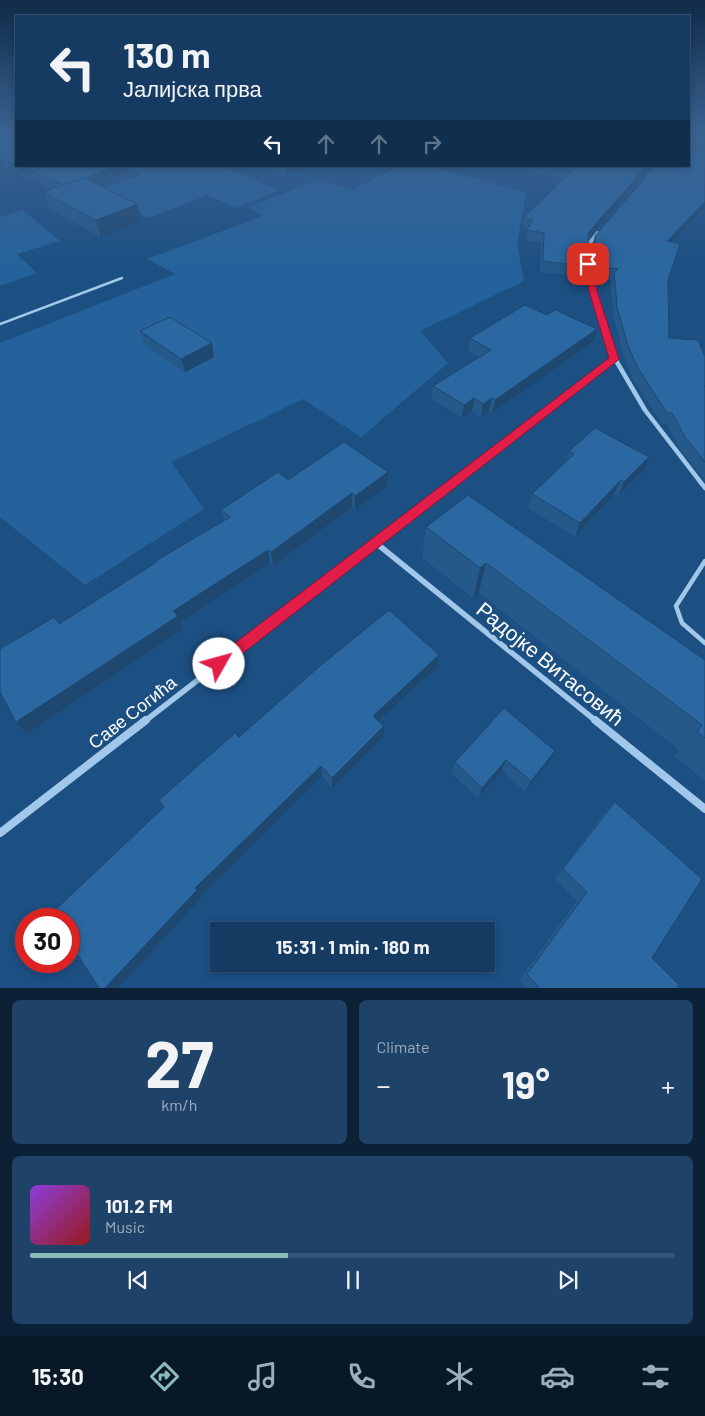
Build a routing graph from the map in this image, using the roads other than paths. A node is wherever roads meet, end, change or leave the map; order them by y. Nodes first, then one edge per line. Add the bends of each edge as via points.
1 (599, 232) edge
2 (122, 278) dead end
3 (0, 324) edge
4 (614, 359) junction
5 (705, 488) edge
6 (376, 543) junction
7 (705, 561) edge
8 (705, 643) edge
9 (705, 809) edge
10 (0, 833) edge

1 - 4 street via 588,245 588,264
2 - 3 lane
4 - 5 street via 649,417
4 - 6 street, Саве Согића
6 - 9 street, Радојке Витасовић
6 - 10 street, Саве Согића
7 - 8 lane via 676,606 680,623

